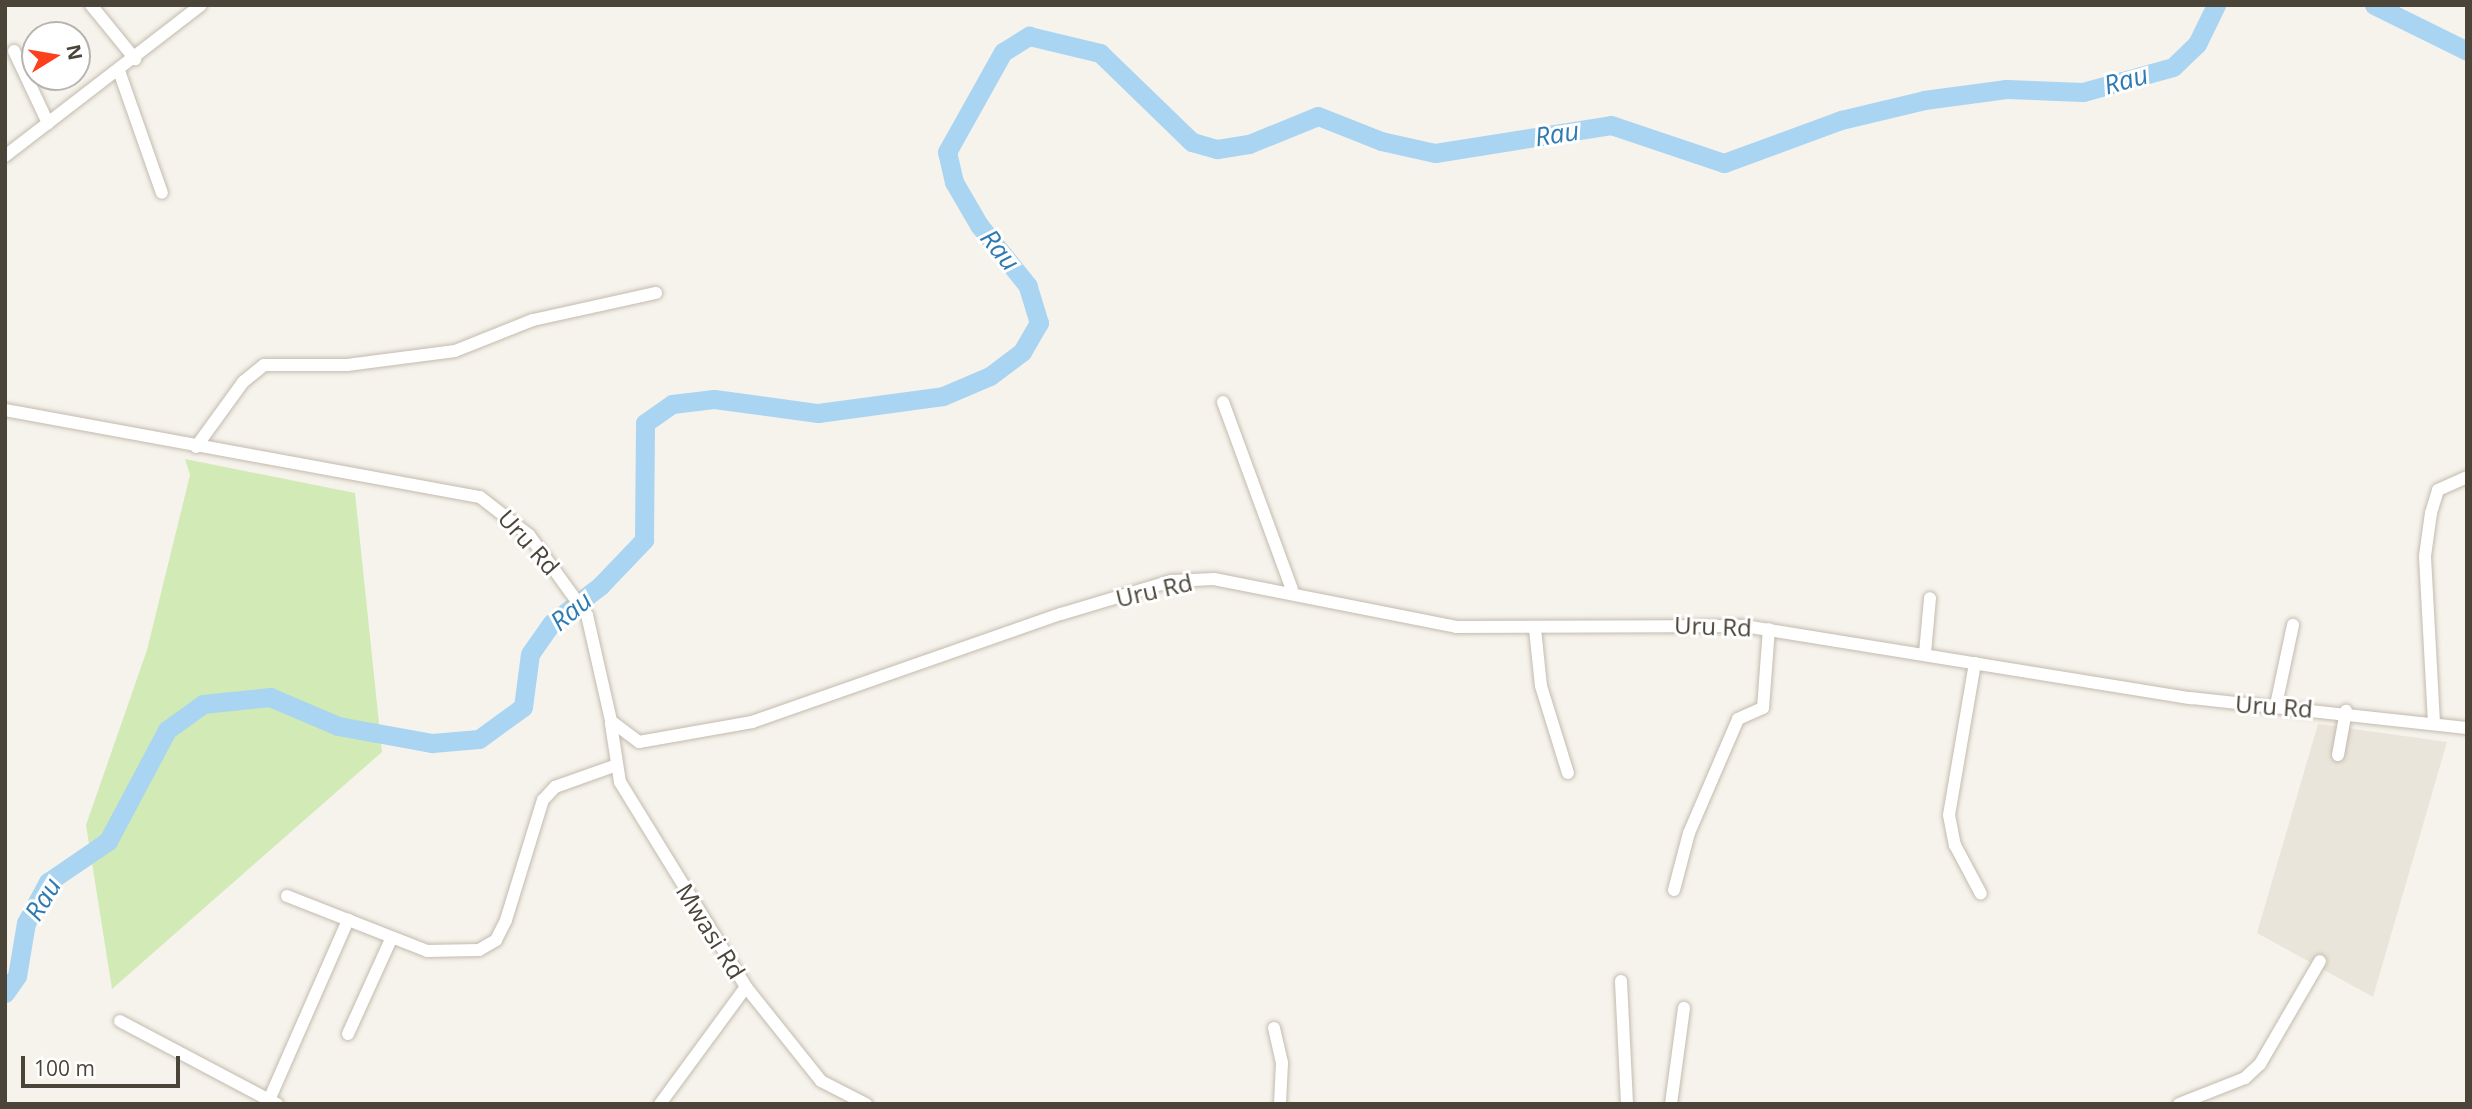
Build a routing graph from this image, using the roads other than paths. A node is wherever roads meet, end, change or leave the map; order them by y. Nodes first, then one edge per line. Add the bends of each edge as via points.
1 (91, 5) edge
2 (201, 5) edge
3 (14, 51) dead end
4 (135, 59) junction
5 (119, 71) junction
6 (48, 123) junction
7 (5, 156) edge
8 (162, 193) dead end
9 (656, 293) dead end
10 (1223, 402) dead end
11 (5, 410) edge
12 (196, 447) junction
13 (2467, 477) edge
14 (1292, 590) junction
15 (1930, 598) dead end
16 (2293, 625) dead end
17 (1535, 629) junction
18 (1769, 629) junction
19 (1925, 653) junction
20 (1975, 663) junction
21 (2276, 705) junction
22 (2346, 711) junction
23 (611, 721) junction
24 (2434, 723) junction
25 (2467, 728) edge
26 (2338, 755) dead end
27 (614, 766) junction
28 (1568, 773) dead end
29 (1674, 890) dead end
30 (1981, 894) dead end
31 (287, 896) dead end
32 (348, 920) junction
33 (391, 939) junction
34 (2320, 961) dead end
35 (1621, 981) dead end
36 (746, 987) junction
37 (1684, 1008) dead end
38 (120, 1021) dead end
39 (1275, 1028) dead end
40 (348, 1034) dead end
41 (273, 1102) edge
42 (660, 1104) edge
43 (866, 1104) edge
44 (1280, 1104) edge
45 (1627, 1104) edge
46 (1671, 1104) edge
47 (2179, 1104) edge

1 - 4 street
2 - 4 street
3 - 6 street
4 - 5 street
5 - 6 street
5 - 8 street
6 - 7 street
9 - 12 street via 587,305 431,355 264,365 243,382
10 - 14 street
11 - 12 street, Uru Rd via 136,430
12 - 23 street, Uru Rd via 480,497 529,535 583,609
13 - 24 street via 2438,490 2425,556
14 - 17 street, Uru Rd via 1424,622
14 - 23 street, Uru Rd via 1214,579 1172,581 752,722 639,742
15 - 19 street
16 - 21 street
17 - 18 street, Uru Rd via 1705,624
17 - 28 street via 1541,686
18 - 19 street, Uru Rd
18 - 29 street via 1763,708 1738,719 1689,833
19 - 20 street, Uru Rd
20 - 21 street, Uru Rd via 2191,698
20 - 30 street via 1949,815 1955,845
21 - 22 street, Uru Rd
22 - 24 street, Uru Rd
22 - 26 street
23 - 27 street, Mwasi Rd
24 - 25 street, Uru Rd
27 - 33 street via 555,787 543,800 496,940 479,950 442,955
27 - 36 street, Mwasi Rd
31 - 32 street
32 - 33 street
32 - 41 street
33 - 40 street
34 - 47 street via 2260,1064 2245,1078
35 - 45 street
36 - 42 street
36 - 43 street, Mwasi Rd via 821,1082
37 - 46 street
38 - 41 street
39 - 44 street via 1282,1063

